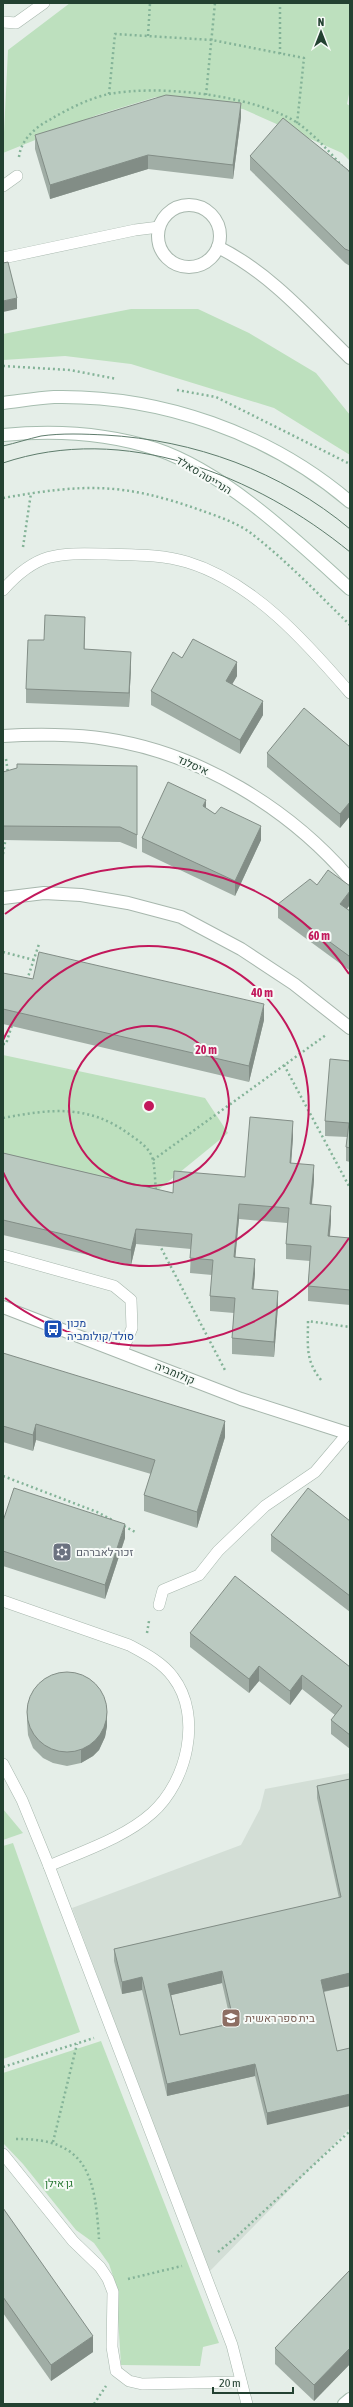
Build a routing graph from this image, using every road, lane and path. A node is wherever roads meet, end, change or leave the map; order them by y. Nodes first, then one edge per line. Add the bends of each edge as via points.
1 (44, 3) edge
2 (150, 3) edge
3 (215, 3) edge
4 (280, 3) edge
5 (3, 22) edge
6 (148, 36) junction
7 (212, 40) junction
8 (280, 54) junction
9 (109, 94) junction
10 (206, 95) junction
11 (297, 124) junction
12 (345, 170) edge
13 (17, 176) joint
14 (3, 186) edge
15 (159, 227) junction
16 (218, 247) junction
17 (3, 258) edge
18 (350, 358) edge
19 (3, 403) edge
20 (3, 435) edge
21 (31, 493) junction
22 (3, 498) edge
23 (350, 502) edge
24 (20, 571) junction
25 (350, 589) edge
26 (3, 590) edge
27 (350, 625) edge
28 (350, 693) edge
29 (3, 736) edge
30 (6, 759) dead end
31 (9, 780) edge
32 (7, 831) edge
33 (3, 854) edge
34 (350, 879) edge
35 (3, 898) edge
36 (39, 944) dead end
37 (3, 952) edge
38 (34, 960) junction
39 (26, 982) edge
40 (14, 1020) edge
41 (346, 1025) edge
42 (3, 1044) edge
43 (284, 1065) junction
44 (3, 1118) edge
45 (153, 1160) junction
46 (350, 1188) edge
47 (156, 1194) edge
48 (159, 1238) edge
49 (3, 1255) edge
50 (3, 1307) edge
51 (350, 1327) edge
52 (122, 1352) junction
53 (321, 1380) dead end
54 (241, 1399) junction
55 (349, 1434) edge
56 (3, 1476) edge
57 (137, 1533) dead end
58 (3, 1601) edge
59 (159, 1605) dead end
60 (3, 1764) edge
61 (49, 1866) junction
62 (111, 2032) junction
63 (77, 2044) junction
64 (3, 2067) edge
65 (350, 2131) edge
66 (11, 2139) dead end
67 (53, 2142) junction
68 (3, 2154) edge
69 (199, 2262) junction
70 (100, 2267) junction
71 (241, 2382) junction
72 (350, 2399) edge
73 (247, 2404) edge
74 (344, 2404) edge

1 - 5 lane via 16,23
2 - 6 path
3 - 7 path
4 - 8 path
6 - 7 path
6 - 9 path via 115,34
7 - 8 path
7 - 10 path
8 - 11 path via 304,58
9 - 10 path via 166,90
9 - 13 path via 64,111 40,125 20,149
10 - 11 path via 231,98 283,115
11 - 12 path via 322,143
13 - 14 lane
15 - 16 street via 160,249 166,258 176,264 194,267 204,263 213,256
15 - 16 street via 165,216 173,209 194,205 206,209 219,226 221,237
15 - 17 lane
16 - 18 street via 244,260 277,287
19 - 23 street via 61,398 107,399 156,407 252,438 291,460
20 - 25 street, הנרייטה סאלד via 83,434 124,440 188,463 257,509
21 - 22 path
21 - 24 path
21 - 27 path via 71,487 124,489 164,497 216,516 251,533
24 - 26 lane
24 - 28 lane via 42,559 72,553 150,556 186,562 221,574 254,595 326,664
29 - 34 street, איסלנד via 106,738 165,753 208,771 262,801 311,839
30 - 31 path
32 - 33 path
35 - 41 street via 44,892 81,895 128,903 180,917 241,949 294,984
36 - 38 path
37 - 38 path
38 - 39 path
40 - 42 path via 6,1044
41 - 43 path
43 - 45 path
43 - 46 path
44 - 45 path via 73,1110 93,1114 114,1123 140,1142 147,1148
45 - 47 path
48 - 54 path via 159,1245
49 - 52 lane via 114,1286 131,1300 132,1328
50 - 52 street, קולומביה
51 - 53 path via 308,1321 311,1367
52 - 54 street, קולומביה
54 - 55 street, קולומביה
55 - 59 lane via 315,1472 264,1506 218,1551 199,1575 163,1590
56 - 57 path via 96,1512
58 - 61 lane via 129,1645 146,1654 172,1675 180,1688 186,1707 185,1756 181,1771 164,1800 138,1824
60 - 61 lane via 22,1800
61 - 62 lane
62 - 63 path
62 - 69 lane
63 - 64 path
63 - 67 path
65 - 69 path via 234,2239
66 - 67 path
67 - 70 path via 64,2146 74,2155 92,2181 96,2201
68 - 70 lane via 73,2241
69 - 70 path via 129,2279
69 - 71 lane via 232,2345
70 - 71 lane via 113,2292 112,2347 116,2371 129,2381 142,2384
71 - 73 lane
72 - 74 street

